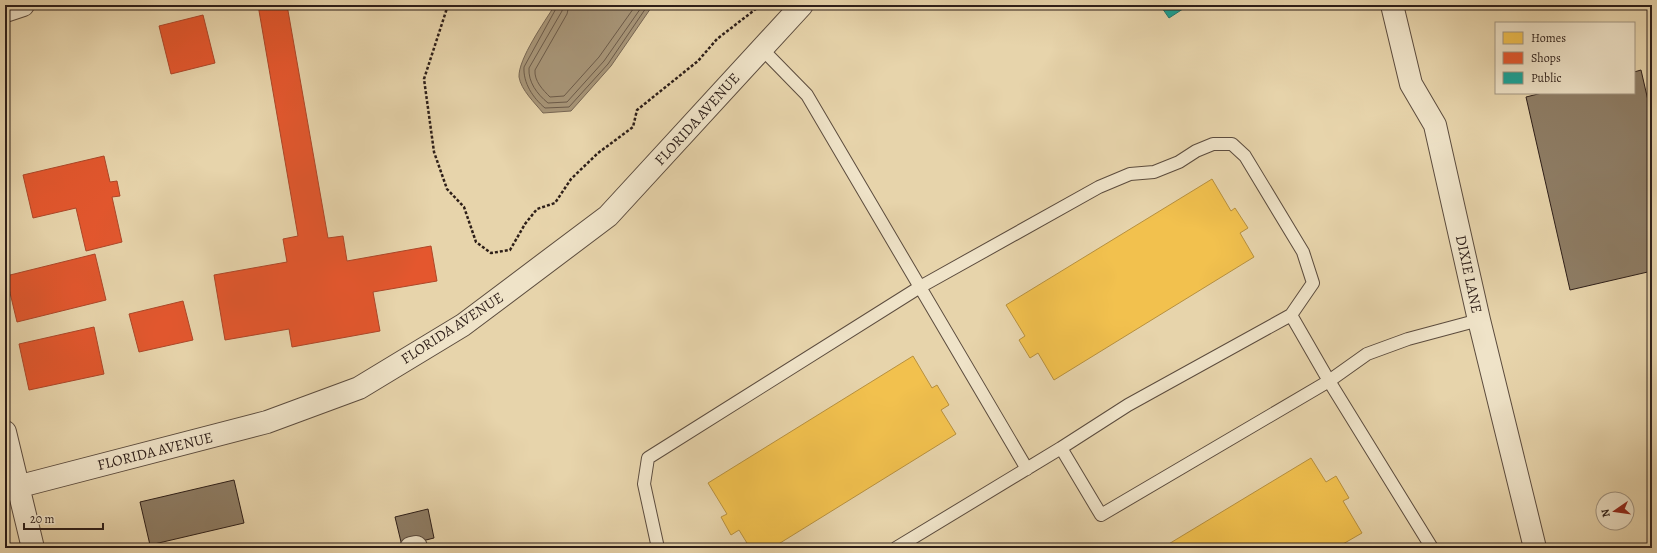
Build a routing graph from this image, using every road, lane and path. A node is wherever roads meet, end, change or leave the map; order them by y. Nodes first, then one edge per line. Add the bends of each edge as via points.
1 (10, 5) edge
2 (23, 5) edge
3 (448, 5) edge
4 (761, 5) edge
5 (802, 5) edge
6 (1392, 5) edge
7 (5, 10) edge
8 (761, 48) junction
9 (920, 287) junction
10 (1291, 315) junction
11 (1479, 320) junction
12 (1329, 381) junction
13 (5, 432) edge
14 (1061, 448) junction
15 (1028, 469) junction
16 (11, 488) edge
17 (33, 548) edge
18 (658, 548) edge
19 (896, 548) edge
20 (1432, 548) edge
21 (1535, 548) edge

1 - 7 street
2 - 7 street
3 - 4 path via 424,79 434,152 447,189 464,207 476,242 491,253 510,250 537,209 554,203 571,179 598,153 633,127 637,110 698,61 717,39
5 - 8 street, FLORIDA AVENUE
6 - 11 street, DIXIE LANE via 1411,84 1435,125
8 - 9 lane via 807,95
8 - 16 street, FLORIDA AVENUE via 608,216 463,325 359,388 267,422
9 - 10 lane via 1099,187 1130,174 1154,172 1213,144 1232,144 1245,156 1303,252 1312,283
9 - 15 lane
9 - 18 lane via 648,458 644,484
10 - 12 lane
10 - 14 lane via 1128,405
11 - 12 lane via 1408,339 1367,354
11 - 21 street, DIXIE LANE
12 - 14 lane via 1102,515
12 - 20 lane
13 - 16 street
14 - 15 lane
15 - 19 lane
16 - 17 street

